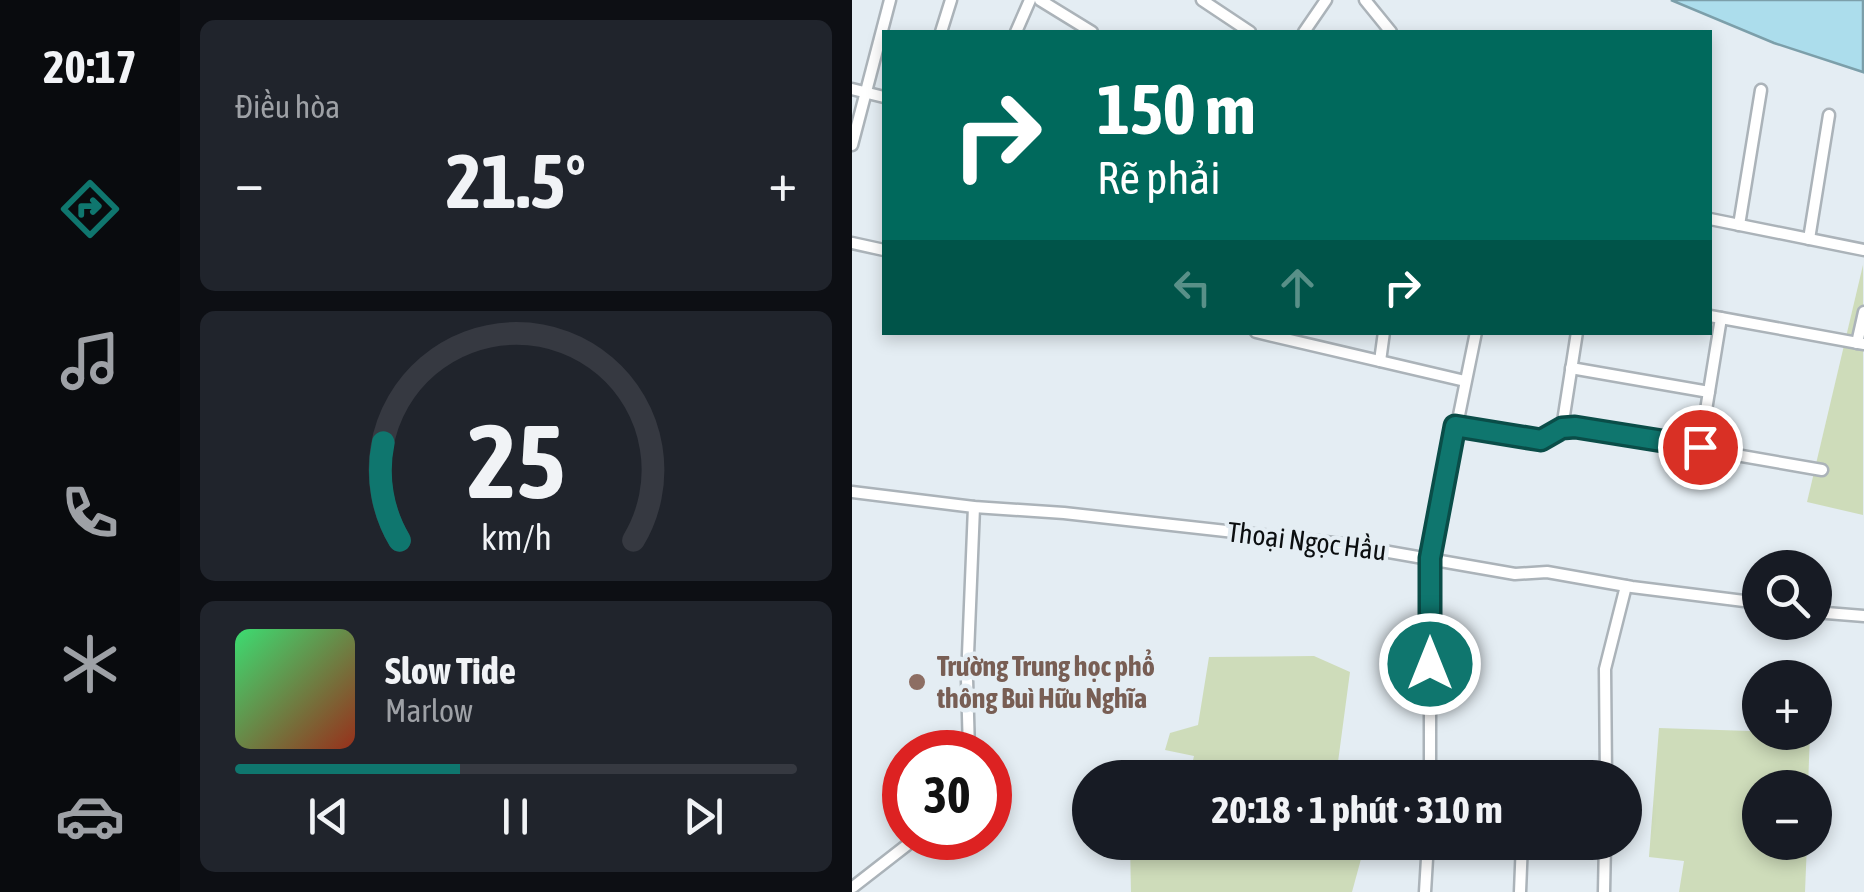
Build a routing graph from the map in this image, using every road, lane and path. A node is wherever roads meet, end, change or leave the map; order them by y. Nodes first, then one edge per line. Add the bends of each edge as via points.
1 (890, 0) edge
2 (951, 0) edge
3 (1030, 0) edge
4 (1040, 0) edge
5 (1202, 0) edge
6 (1326, 0) edge
7 (1364, 0) edge
8 (882, 30) edge
9 (942, 30) edge
10 (1017, 30) edge
11 (1085, 30) edge
12 (1247, 30) edge
13 (1305, 30) edge
14 (1389, 30) edge
15 (882, 31) edge
16 (852, 89) edge
17 (1761, 90) dead end
18 (866, 92) junction
19 (882, 96) edge
20 (1829, 116) dead end
21 (852, 145) edge
22 (1712, 219) edge
23 (1739, 225) junction
24 (1809, 239) junction
25 (852, 243) edge
26 (882, 250) edge
27 (1864, 250) edge
28 (1864, 312) edge
29 (1715, 317) edge
30 (1269, 335) edge
31 (1384, 335) edge
32 (1475, 335) edge
33 (1576, 335) edge
34 (1860, 343) edge
35 (1380, 361) junction
36 (1571, 368) junction
37 (1466, 381) junction
38 (1709, 392) junction
39 (1455, 426) junction
40 (1562, 428) junction
41 (1700, 447) junction
42 (1822, 470) dead end
43 (852, 492) edge
44 (974, 508) junction
45 (1430, 558) junction
46 (1626, 586) junction
47 (1742, 602) edge
48 (1832, 613) edge
49 (1864, 616) edge
50 (969, 730) edge
51 (1430, 760) edge
52 (1606, 760) edge
53 (889, 860) edge
54 (1427, 860) edge
55 (1521, 860) edge
56 (1605, 860) edge
57 (853, 889) edge
58 (1425, 892) edge
59 (1520, 892) edge
60 (1604, 892) edge

1 - 8 street
2 - 9 street
3 - 10 street
4 - 11 street
5 - 12 street
6 - 13 street
7 - 14 street
15 - 18 street
16 - 18 street
17 - 23 street
18 - 19 street
18 - 21 street
20 - 24 street
22 - 23 street
23 - 24 street
24 - 27 street
25 - 26 street
28 - 34 street
29 - 34 street
29 - 38 street
30 - 35 street
31 - 35 street
32 - 37 street
33 - 36 street
35 - 37 street
36 - 38 street
36 - 40 street
37 - 39 street
38 - 41 street
39 - 40 street via 1541,440
39 - 45 street
40 - 41 street
41 - 42 street
43 - 44 street, Thoại Ngọc Hầu
44 - 45 street, Thoại Ngọc Hầu
44 - 50 street
45 - 46 street, Thoại Ngọc Hầu
45 - 51 street
46 - 47 street, Thoại Ngọc Hầu
46 - 52 street via 1606,669
48 - 49 street
53 - 57 street
54 - 58 street
55 - 59 street
56 - 60 street

